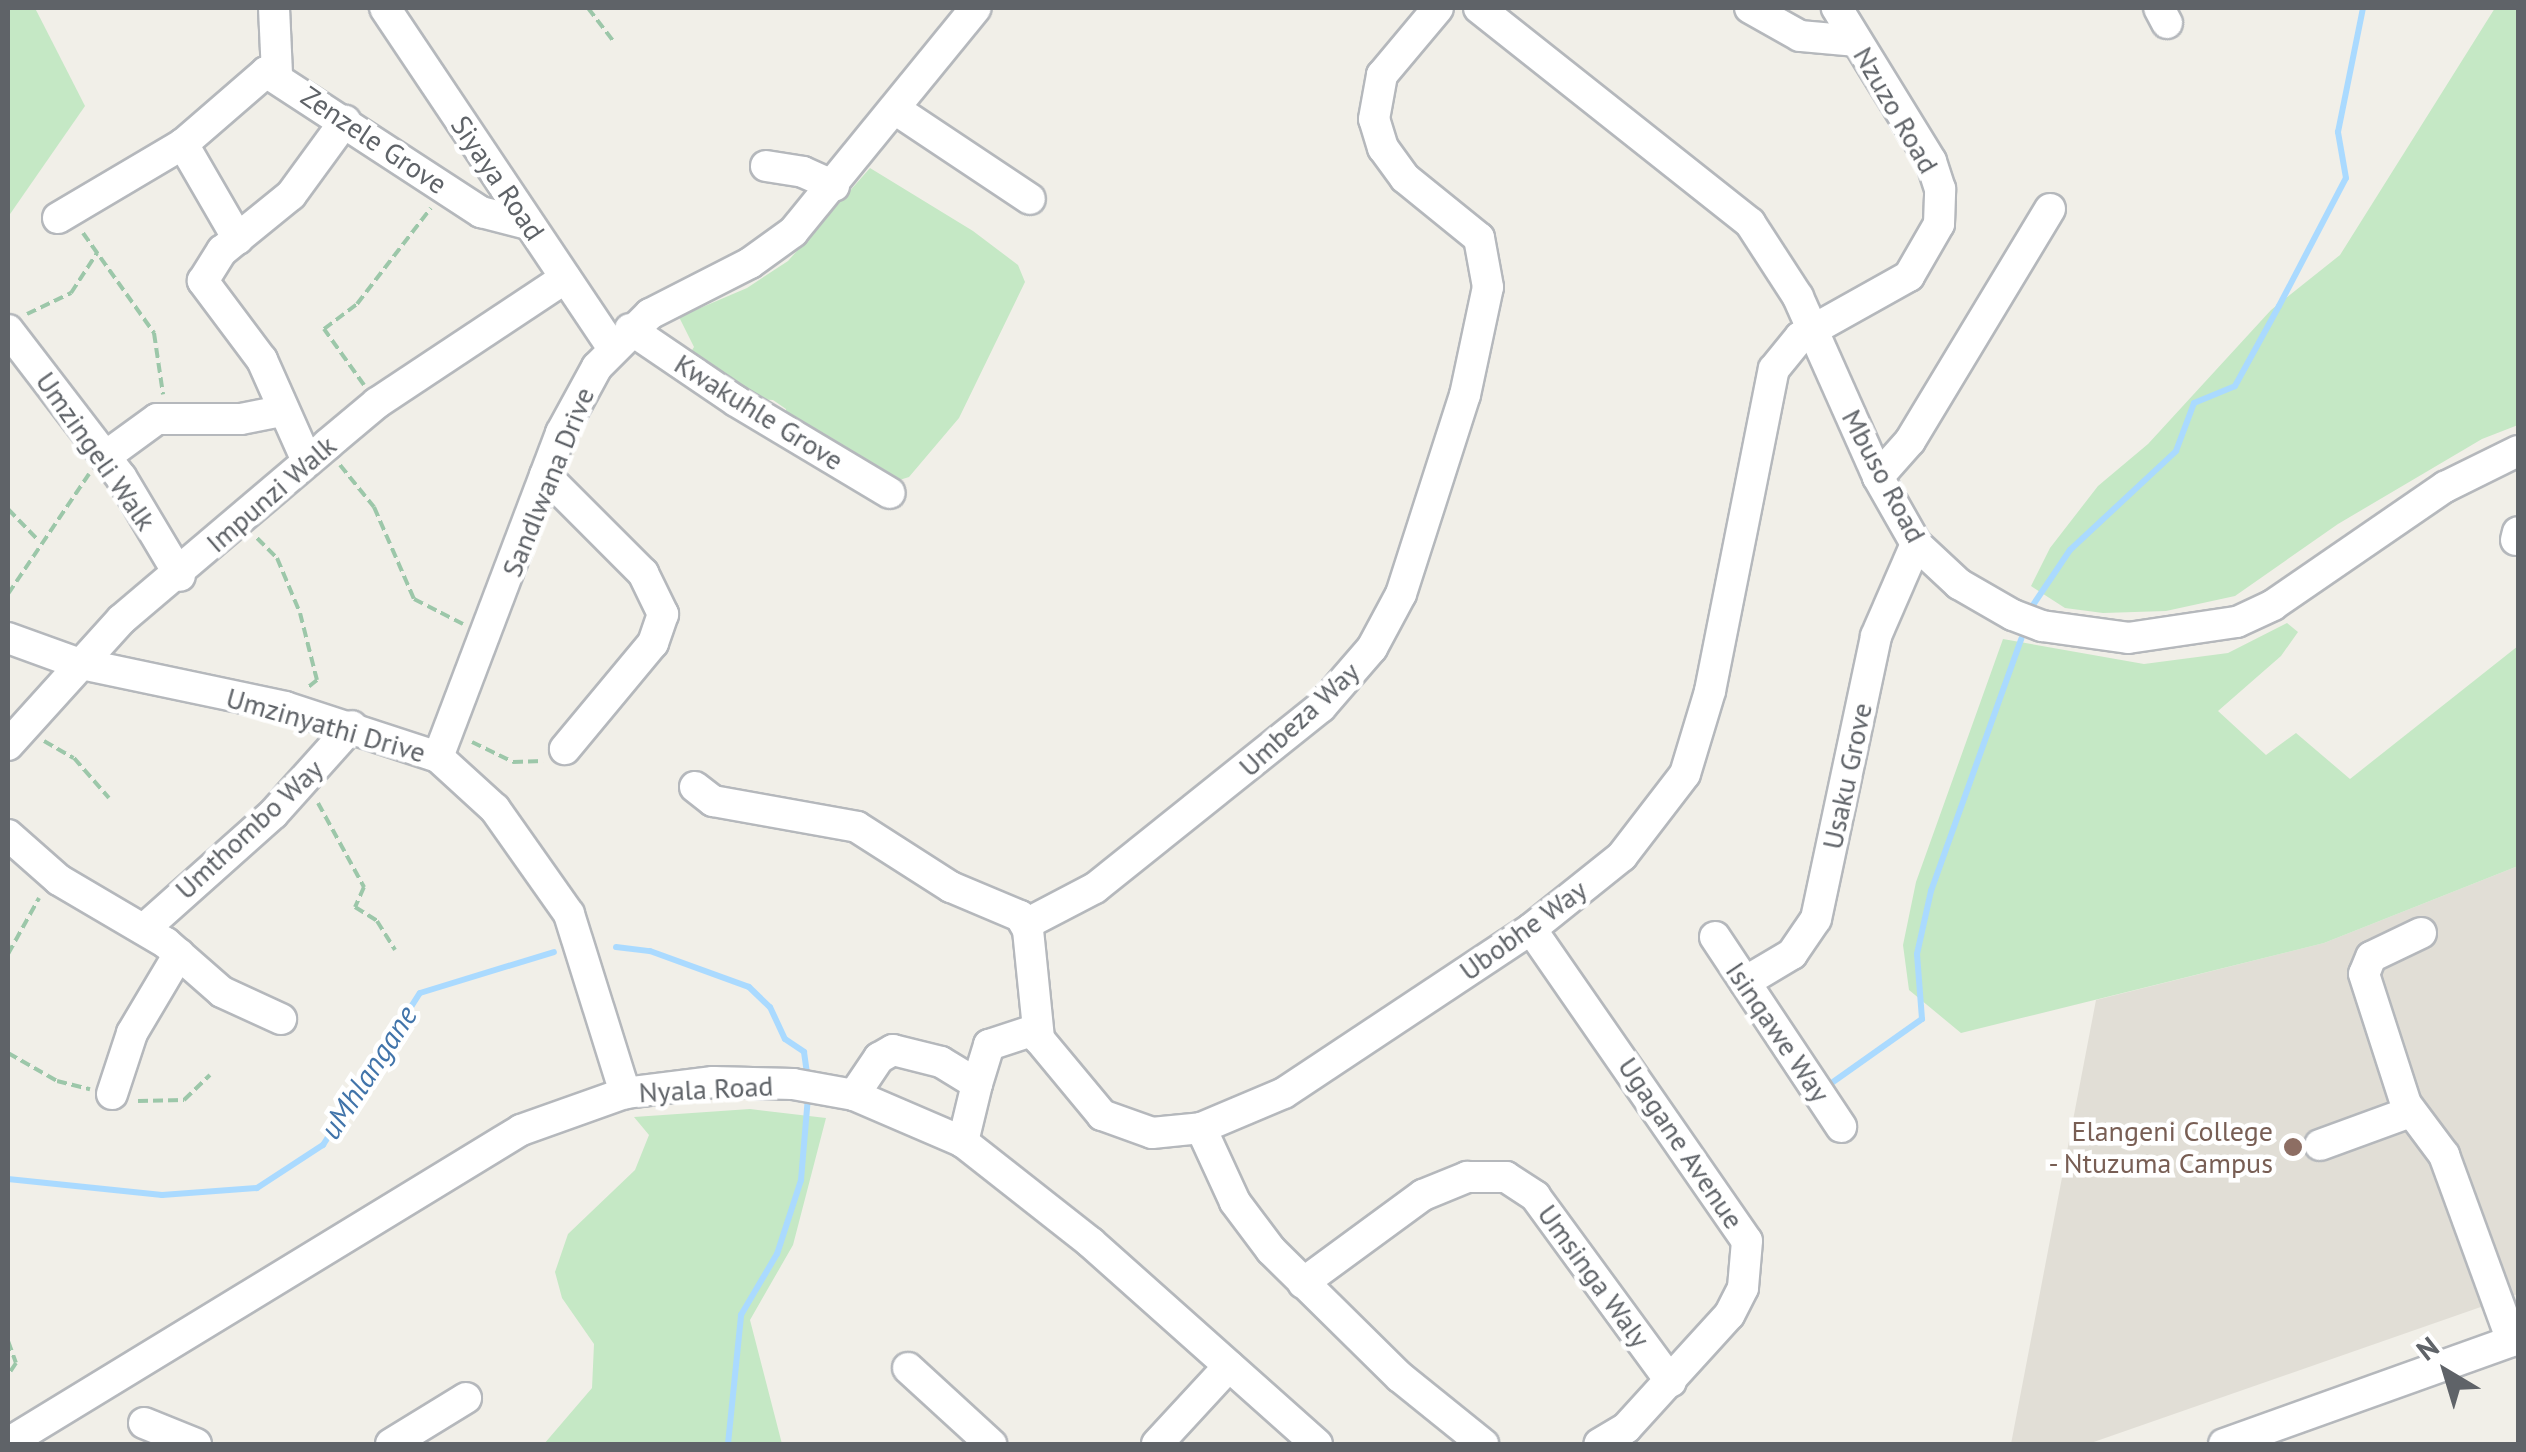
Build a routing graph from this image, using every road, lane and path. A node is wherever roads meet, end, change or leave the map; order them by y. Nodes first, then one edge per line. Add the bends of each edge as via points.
1 (265, 8) edge
2 (274, 8) edge
3 (385, 8) edge
4 (588, 8) edge
5 (976, 8) edge
6 (1438, 8) edge
7 (1479, 8) edge
8 (1750, 8) edge
9 (1837, 8) edge
10 (614, 42) dead end
11 (1856, 42) junction
12 (271, 73) junction
13 (895, 109) junction
14 (345, 122) junction
15 (183, 144) junction
16 (766, 166) dead end
17 (834, 186) junction
18 (443, 187) junction
19 (1030, 198) dead end
20 (2050, 210) dead end
21 (64, 216) joint
22 (528, 224) junction
23 (238, 240) junction
24 (97, 254) junction
25 (565, 278) junction
26 (15, 323) edge
27 (1812, 330) junction
28 (621, 338) junction
29 (377, 403) junction
30 (281, 411) junction
31 (168, 418) junction
32 (2518, 451) edge
33 (317, 453) junction
34 (106, 456) junction
35 (545, 475) junction
36 (1878, 477) junction
37 (890, 492) dead end
38 (8, 509) edge
39 (240, 520) junction
40 (38, 540) junction
41 (1916, 544) junction
42 (180, 576) junction
43 (8, 594) edge
44 (489, 632) junction
45 (8, 638) edge
46 (77, 663) junction
47 (285, 707) junction
48 (352, 726) junction
49 (14, 738) edge
50 (444, 745) junction
51 (564, 749) joint
52 (304, 783) junction
53 (695, 787) dead end
54 (109, 798) dead end
55 (8, 835) edge
56 (59, 880) junction
57 (1026, 924) junction
58 (1531, 928) junction
59 (144, 929) junction
60 (2421, 933) dead end
61 (1715, 937) dead end
62 (395, 950) dead end
63 (8, 954) edge
64 (180, 954) junction
65 (1745, 982) junction
66 (281, 1019) dead end
67 (1035, 1030) junction
68 (977, 1084) junction
69 (625, 1093) junction
70 (112, 1094) dead end
71 (845, 1094) junction
72 (2410, 1112) junction
73 (1841, 1126) dead end
74 (1200, 1128) junction
75 (963, 1142) junction
76 (2320, 1146) dead end
77 (1303, 1283) junction
78 (2516, 1340) edge
79 (8, 1341) edge
80 (1229, 1366) junction
81 (908, 1368) dead end
82 (8, 1375) edge
83 (1670, 1382) junction
84 (466, 1398) dead end
85 (144, 1423) dead end
86 (8, 1443) edge
87 (196, 1444) edge
88 (391, 1444) edge
89 (991, 1444) edge
90 (1157, 1444) edge
91 (1316, 1444) edge
92 (1483, 1444) edge
93 (1599, 1444) edge
94 (2224, 1444) edge

1 - 12 street
2 - 12 street
3 - 22 street, Siyaya Road
4 - 10 path
5 - 13 street, Sandlwana Drive
6 - 57 street, Umbeza Way via 1382,75 1374,118 1383,148 1405,178 1480,238 1488,287 1456,428 1400,594 1356,670 1294,730 1095,888
7 - 27 street, Mbuso Road via 1723,196 1770,248
8 - 11 street via 1800,36
9 - 11 street, Nzuzo Road
11 - 27 street, Nzuzo Road via 1931,162 1940,189 1939,224 1909,276
12 - 14 street, Zenzele Grove
12 - 15 street
13 - 17 street, Sandlwana Drive
13 - 19 street
14 - 18 street, Zenzele Grove
14 - 23 street via 291,195
15 - 21 street
15 - 23 street
16 - 17 street
17 - 28 street, Sandlwana Drive via 770,251
18 - 22 street, Zenzele Grove via 489,216
18 - 29 path via 382,274 324,329
20 - 36 street via 1910,441
21 - 24 path
22 - 25 street, Siyaya Road
23 - 30 street via 208,266 203,281 262,360
24 - 26 path via 71,293
24 - 31 path via 154,333
25 - 28 street, Siyaya Road
25 - 29 street, Impunzi Walk
26 - 34 street, Umzingeli Walk
27 - 36 street, Mbuso Road
27 - 58 street, Ubobhe Way via 1782,356 1764,396 1710,691 1685,774 1622,856
28 - 35 street, Sandlwana Drive via 584,388
28 - 37 street, Kwakuhle Grove
29 - 33 street, Impunzi Walk
30 - 31 street via 210,421
30 - 33 street
31 - 34 street via 147,424
32 - 41 street, Mbuso Road via 2445,486 2273,605 2237,622 2170,636 2042,626 1986,603
33 - 39 street, Impunzi Walk
33 - 44 path via 374,508 414,599
34 - 40 path
34 - 42 street, Umzingeli Walk
35 - 44 street, Sandlwana Drive
35 - 51 street via 642,574 663,614 653,643
36 - 41 street, Mbuso Road
38 - 40 path
39 - 42 street, Impunzi Walk
39 - 47 path via 277,558 317,680
40 - 43 path
41 - 65 street, Usaku Grove via 1876,636 1816,919 1792,954
42 - 46 street, Impunzi Walk
44 - 50 street, Sandlwana Drive
45 - 46 street, Umzinyathi Drive
46 - 47 street, Umzinyathi Drive
46 - 49 street, Impunzi Walk
47 - 48 street, Umzinyathi Drive
48 - 50 street, Umzinyathi Drive
48 - 52 street, Umthombo Way
49 - 54 path via 74,758
50 - 51 path via 513,762 539,762
50 - 69 street, Umzinyathi Drive via 569,914
52 - 59 street, Umthombo Way
52 - 62 path via 364,887 355,907 377,921
53 - 57 street via 713,802 856,826 952,886 1014,911
55 - 56 street
56 - 59 street
56 - 63 path via 37,900
57 - 67 street
58 - 74 street, Ubobhe Way via 1284,1092
58 - 83 street, Ugagane Avenue via 1747,1241 1744,1288 1729,1316
59 - 64 street
60 - 72 street via 2371,957 2364,974
61 - 65 street, Isinqawe Way
64 - 66 street via 246,1008
64 - 70 street via 132,1032
65 - 73 street, Isinqawe Way
67 - 68 street via 989,1045
67 - 74 street, Ubobhe Way via 1090,1104 1113,1122 1152,1133
68 - 71 street via 941,1062 893,1050
68 - 75 street
69 - 71 street, Nyala Road via 714,1082 793,1084
69 - 86 street, Nyala Road via 575,1107 456,1164
71 - 75 street, Nyala Road
72 - 76 street
72 - 78 street via 2444,1156
74 - 77 street via 1249,1224
75 - 80 street, Nyala Road via 1090,1242
77 - 83 street, Umsinga Waly via 1423,1195 1467,1176 1506,1177 1535,1196
77 - 92 street via 1400,1377
78 - 94 street
79 - 82 path via 16,1363
80 - 90 street
80 - 91 street, Nyala Road
81 - 89 street
83 - 93 street, Ugagane Avenue via 1626,1428
84 - 88 street
85 - 87 street

